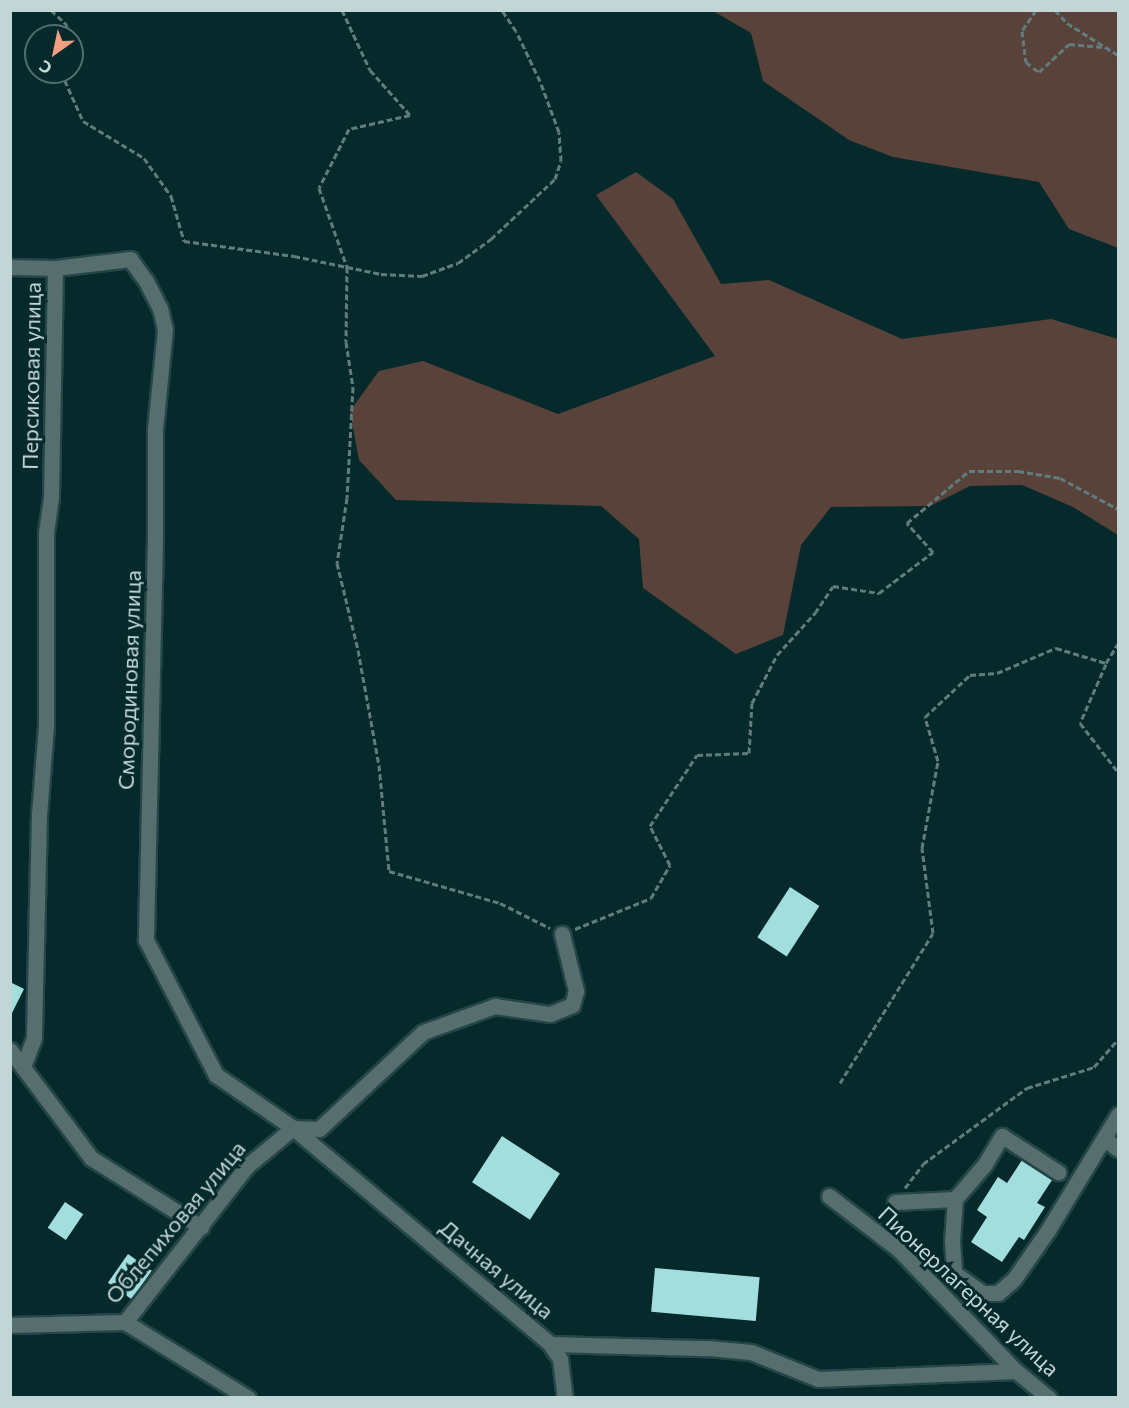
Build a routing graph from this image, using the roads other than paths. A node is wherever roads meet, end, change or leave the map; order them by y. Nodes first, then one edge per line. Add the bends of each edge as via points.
1 (10, 267) edge
2 (55, 268) junction
3 (562, 934) road end
4 (10, 1050) edge
5 (23, 1066) junction
6 (1119, 1115) edge
7 (293, 1128) junction
8 (1105, 1139) junction
9 (1119, 1149) edge
10 (1058, 1172) dead end
11 (829, 1196) dead end
12 (955, 1199) junction
13 (895, 1202) road end
14 (201, 1227) junction
15 (126, 1322) junction
16 (10, 1324) edge
17 (550, 1344) junction
18 (1016, 1371) junction
19 (248, 1398) edge
20 (565, 1398) edge
21 (1049, 1398) edge

1 - 2 street, Персиковая улица
2 - 5 street, Персиковая улица via 51,497 46,534 46,726 39,814 34,1038
2 - 7 street, Смородиновая улица via 130,259 160,308 165,329 155,429 146,940 216,1075
3 - 7 street via 576,991 572,1005 550,1014 495,1006 423,1032 319,1129
4 - 5 street
5 - 14 street via 91,1158
6 - 8 street
7 - 14 street, Облепиховая улица via 247,1166
7 - 17 street, Дачная улица
8 - 9 street
8 - 12 street via 1021,1269 998,1293 983,1293 954,1273
10 - 12 street via 1002,1136 985,1164
11 - 18 street, Пионерлагерная улица via 898,1249
12 - 13 street
14 - 15 street, Облепиховая улица
15 - 16 street, Облепиховая улица
15 - 19 street
17 - 18 street, Дачная улица via 751,1352 818,1379
17 - 20 street via 560,1359
18 - 21 street, Пионерлагерная улица

